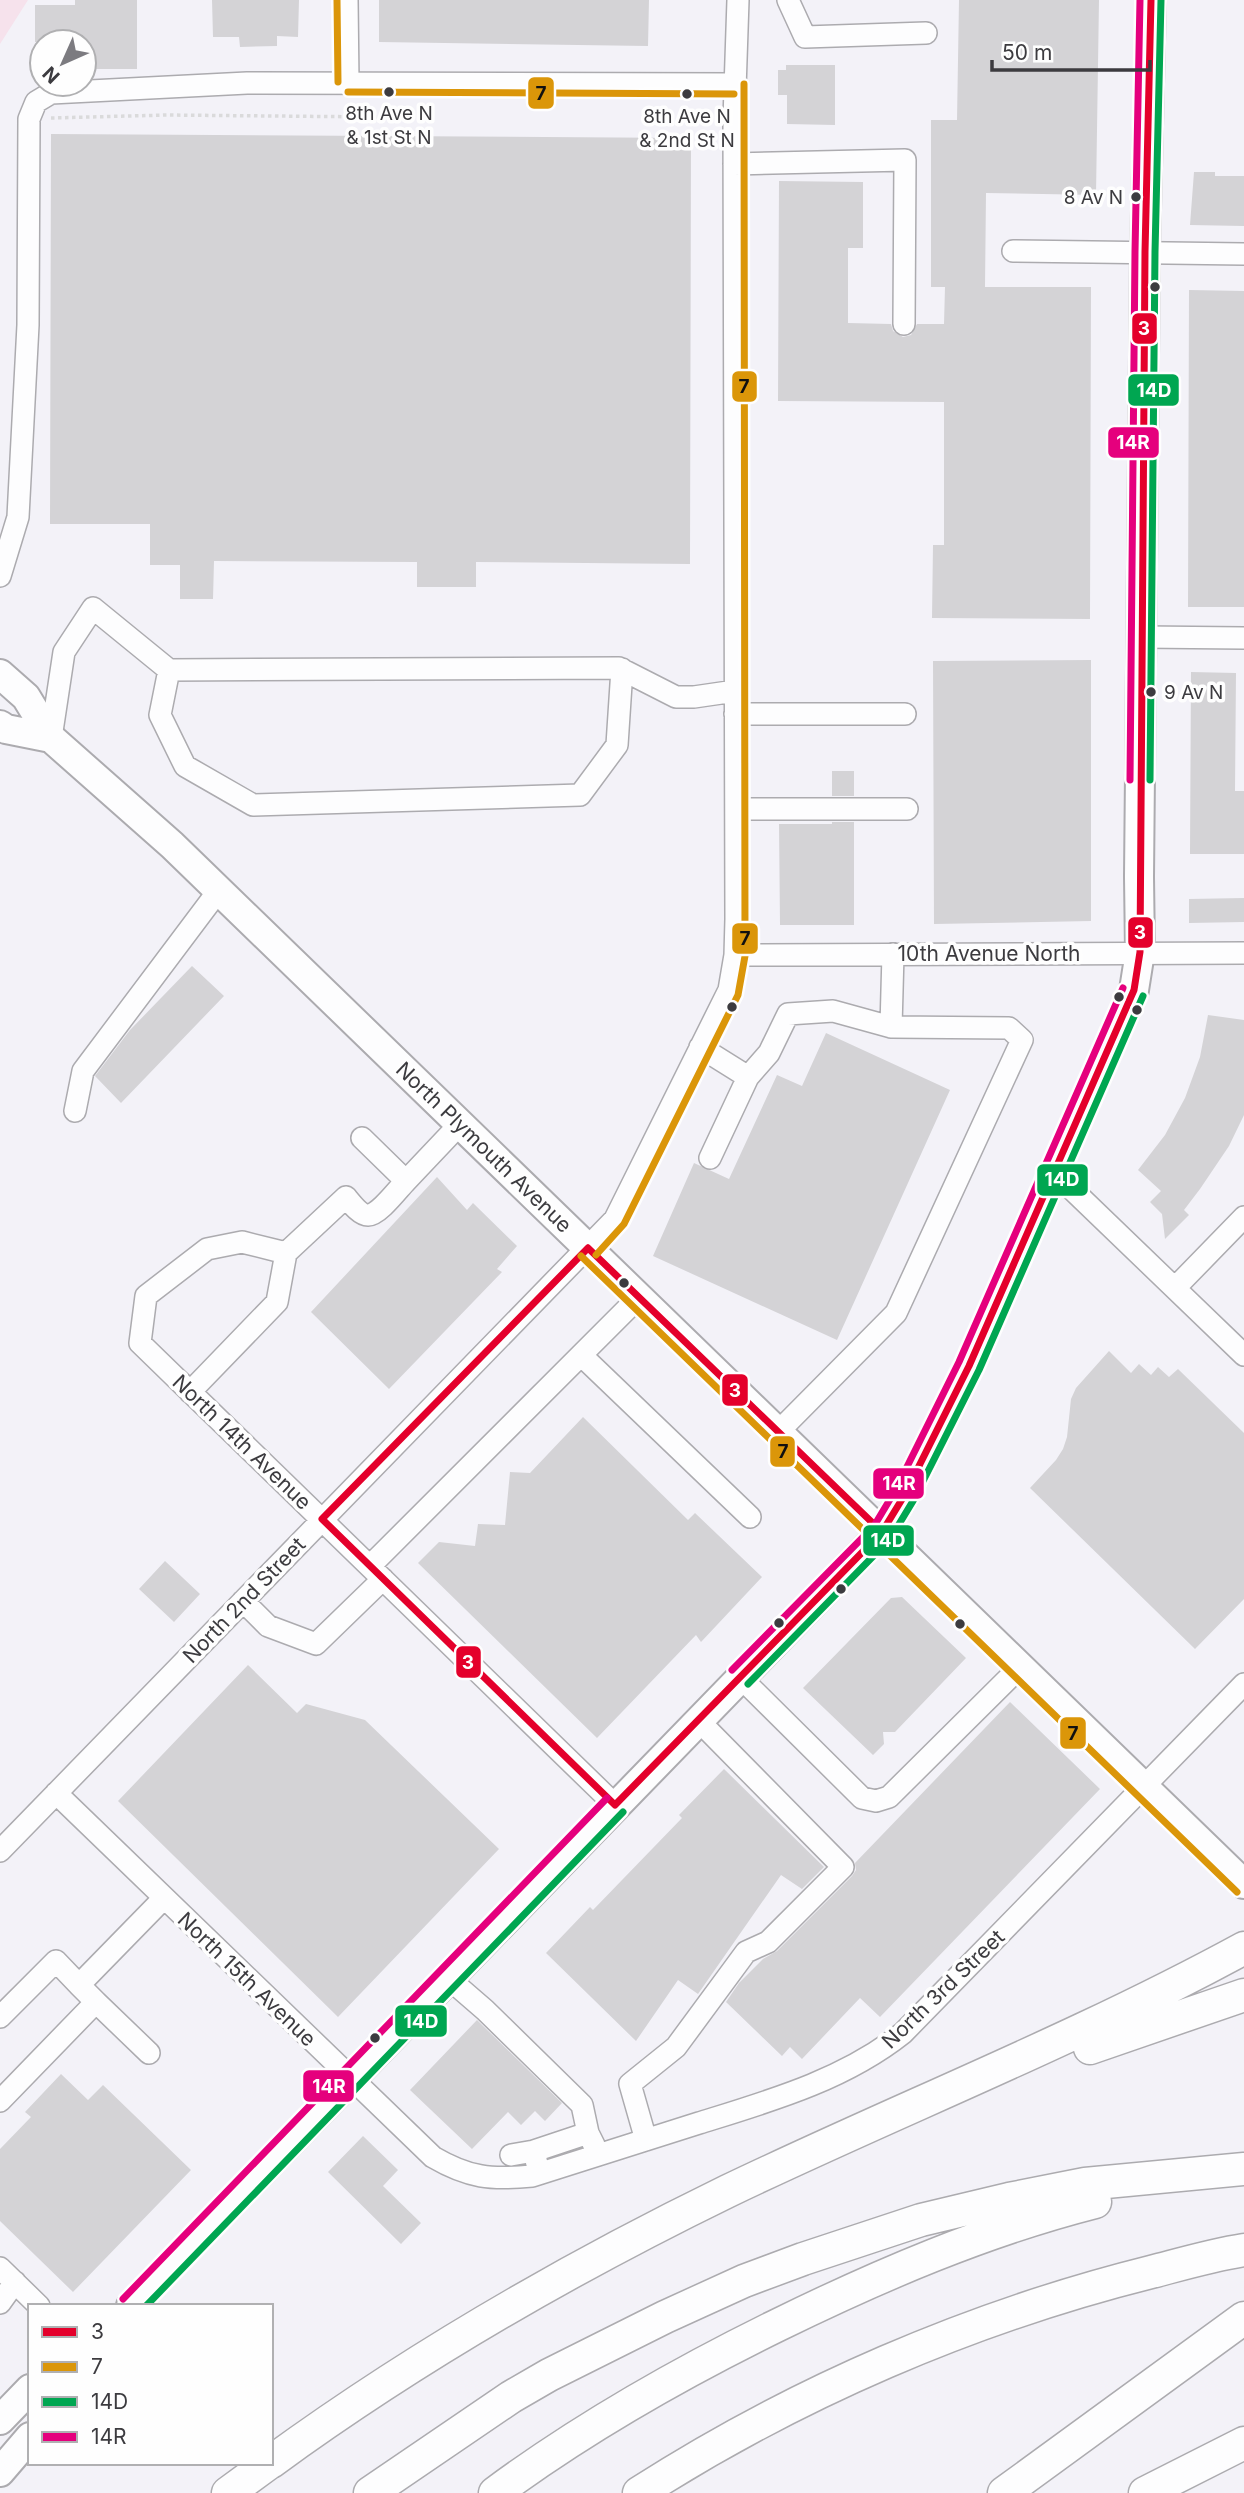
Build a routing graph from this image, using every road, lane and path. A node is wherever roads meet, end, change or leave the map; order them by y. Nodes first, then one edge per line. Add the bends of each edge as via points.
1 (346, 0) edge
2 (738, 0) edge
3 (788, 0) edge
4 (1151, 0) edge
5 (926, 33) dead end
6 (348, 82) junction
7 (734, 84) junction
8 (378, 117) dead end
9 (29, 119) junction
10 (734, 164) junction
11 (1013, 251) dead end
12 (1145, 252) junction
13 (1244, 254) edge
14 (904, 324) dead end
15 (0, 576) edge
16 (1140, 638) junction
17 (1244, 638) edge
18 (622, 669) junction
19 (169, 670) junction
20 (0, 674) edge
21 (735, 691) junction
22 (735, 714) junction
23 (905, 714) dead end
24 (0, 725) edge
25 (51, 738) junction
26 (736, 809) junction
27 (906, 809) dead end
28 (219, 890) junction
29 (1140, 953) junction
30 (1244, 953) edge
31 (892, 954) junction
32 (735, 955) junction
33 (891, 1027) junction
34 (701, 1047) junction
35 (748, 1077) junction
36 (75, 1111) dead end
37 (460, 1124) junction
38 (362, 1138) dead end
39 (710, 1158) dead end
40 (1055, 1173) junction
41 (406, 1181) junction
42 (1244, 1217) edge
43 (588, 1248) junction
44 (286, 1253) junction
45 (1175, 1288) junction
46 (639, 1297) junction
47 (581, 1355) junction
48 (1244, 1355) edge
49 (190, 1392) junction
50 (778, 1432) junction
51 (750, 1517) dead end
52 (322, 1519) junction
53 (882, 1532) junction
54 (377, 1573) junction
55 (243, 1601) junction
56 (1020, 1667) junction
57 (740, 1677) junction
58 (1244, 1684) edge
59 (698, 1720) junction
60 (1144, 1787) junction
61 (56, 1793) junction
62 (615, 1805) junction
63 (0, 1851) edge
64 (1244, 1884) edge
65 (164, 1898) junction
66 (1244, 1948) edge
67 (448, 1978) junction
68 (79, 1985) junction
69 (1244, 1995) edge
70 (96, 2002) junction
71 (0, 2017) edge
72 (149, 2053) dead end
73 (350, 2080) junction
74 (0, 2101) edge
75 (588, 2133) junction
76 (646, 2140) junction
77 (558, 2143) junction
78 (534, 2151) junction
79 (511, 2155) dead end
80 (597, 2155) junction
81 (565, 2165) junction
82 (1244, 2170) edge
83 (539, 2174) junction
84 (478, 2177) joint
85 (671, 2219) junction
86 (1244, 2250) edge
87 (4, 2288) edge
88 (35, 2304) edge
89 (133, 2304) edge
90 (1244, 2318) edge
91 (28, 2391) edge
92 (0, 2420) edge
93 (761, 2422) junction
94 (28, 2439) edge
95 (1244, 2443) edge
96 (273, 2460) edge
97 (266, 2465) edge
98 (0, 2472) edge
99 (1014, 2486) edge
100 (228, 2493) edge
101 (370, 2493) edge
102 (495, 2493) edge
103 (639, 2493) edge
104 (664, 2493) edge
105 (1145, 2493) edge

1 - 6 street
2 - 7 street, North 2nd Street
3 - 5 street via 804,37
4 - 12 main road
6 - 7 street
6 - 9 street via 51,93 36,102
7 - 10 street, North 2nd Street
8 - 9 path
9 - 15 street via 28,325 18,517
10 - 14 street via 905,160
10 - 21 street, North 2nd Street
11 - 12 street
12 - 13 street
12 - 16 main road
16 - 17 street
16 - 29 main road
18 - 19 street
18 - 19 street via 617,745 580,795 253,805 185,766 160,715
18 - 21 street via 676,697
19 - 25 street via 93,608 64,652
20 - 25 main road, North Plymouth Avenue via 26,696
21 - 22 street, North 2nd Street
22 - 23 street
22 - 26 street, North 2nd Street
24 - 25 main road
25 - 28 main road, North Plymouth Avenue
26 - 27 street
26 - 32 street, North 2nd Street
28 - 36 street via 83,1072
28 - 37 main road, North Plymouth Avenue
29 - 30 street, 10th Avenue North
29 - 31 street, 10th Avenue North
29 - 40 main road via 1135,990
31 - 32 street, 10th Avenue North
31 - 33 street
32 - 34 street, North 2nd Street via 729,990
33 - 35 street via 833,1011 788,1014 769,1053
33 - 50 street via 1009,1028 1022,1040 896,1313
34 - 35 street
34 - 43 street, North 2nd Street via 615,1219
35 - 39 street
37 - 41 street
37 - 43 main road, North Plymouth Avenue
38 - 41 street
40 - 45 street
40 - 53 main road via 968,1366
41 - 44 street via 376,1214 361,1213 345,1197
42 - 45 street
43 - 46 main road, North Plymouth Avenue
43 - 52 street, North 2nd Street
44 - 49 street via 277,1302
44 - 49 street, North 14th Avenue via 242,1242 207,1249 146,1296 140,1343
45 - 48 street
46 - 47 street
46 - 50 main road, North Plymouth Avenue
47 - 51 street
47 - 54 street
49 - 52 street, North 14th Avenue
50 - 53 main road, North Plymouth Avenue
52 - 54 street, North 14th Avenue
52 - 55 street, North 2nd Street
53 - 56 main road, North Plymouth Avenue
53 - 57 main road
54 - 55 street via 317,1644 268,1626
54 - 62 street, North 14th Avenue
55 - 61 street, North 2nd Street
56 - 57 street via 889,1797 876,1801 862,1798
56 - 60 main road, North Plymouth Avenue
57 - 59 main road
58 - 60 street, North 3rd Street
59 - 62 main road
59 - 76 street via 842,1867 768,1942 746,1952 676,2047 630,2084
60 - 64 main road, North Plymouth Avenue
60 - 76 street, North 3rd Street via 882,2050 781,2098
61 - 63 street, North 2nd Street
61 - 65 street, North 15th Avenue
62 - 67 main road
65 - 68 street
65 - 73 street, North 15th Avenue
66 - 85 highway via 1118,2014
67 - 73 main road
67 - 75 street via 582,2105
68 - 70 street
68 - 71 street via 56,1961
69 - 85 highway via 1042,2066
70 - 72 street
70 - 74 street
73 - 84 street, North 15th Avenue via 433,2157
73 - 89 main road
75 - 77 street
75 - 80 street
76 - 80 street, North 3rd Street
77 - 78 street
77 - 81 street
78 - 79 street
78 - 83 street
80 - 81 street, North 3rd Street
81 - 83 street, North 3rd Street
82 - 101 highway via 1085,2184 998,2201 921,2220 803,2259 744,2281 560,2369
82 - 102 highway via 1064,2210 878,2277 723,2352 538,2462
83 - 84 street, North 3rd Street
85 - 96 highway via 441,2346
86 - 93 highway via 1115,2280 1005,2315
87 - 88 street
90 - 99 highway
91 - 92 main road
93 - 103 highway
93 - 104 highway
94 - 98 main road
95 - 105 highway
97 - 100 highway

